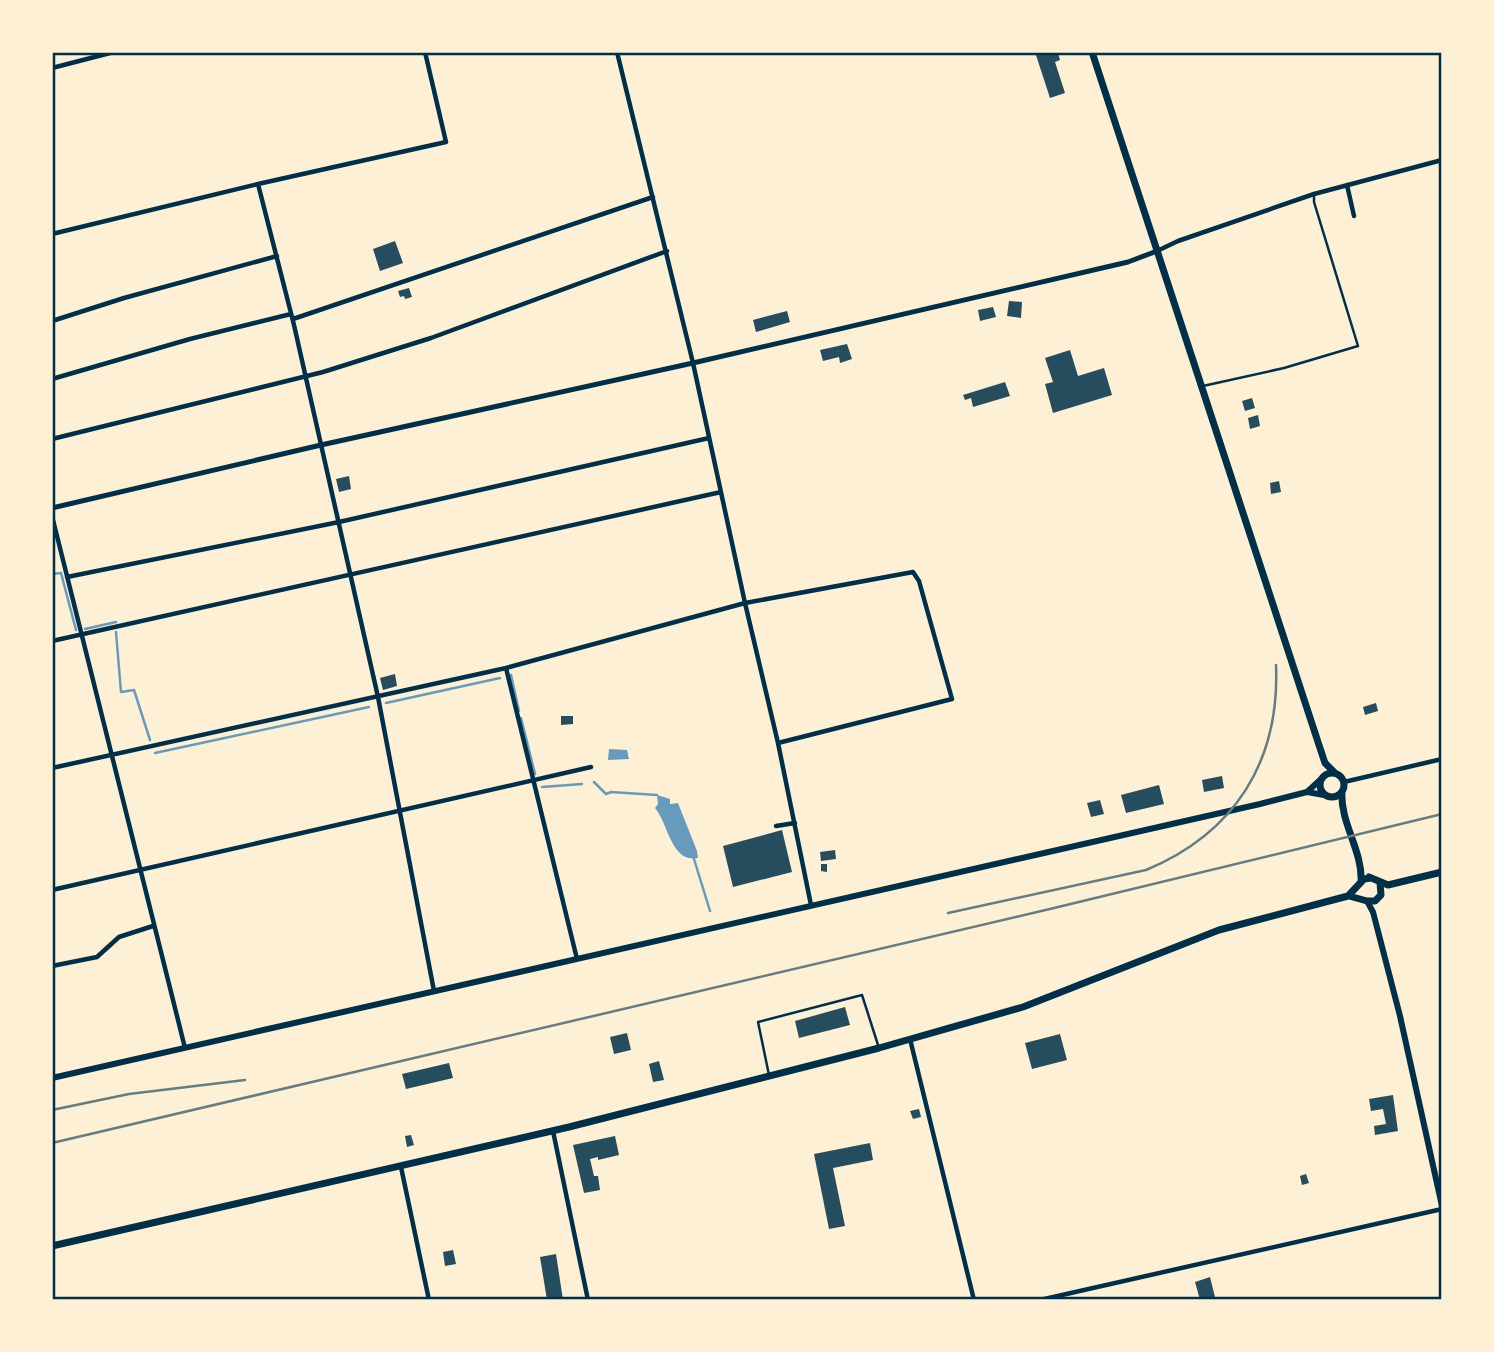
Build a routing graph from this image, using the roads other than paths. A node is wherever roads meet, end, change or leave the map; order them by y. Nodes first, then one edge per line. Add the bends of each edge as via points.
1 (114, 52) edge
2 (425, 52) edge
3 (617, 52) edge
4 (1093, 52) edge
5 (52, 68) edge
6 (1441, 160) edge
7 (258, 184) junction
8 (1347, 186) junction
9 (1314, 194) junction
10 (653, 197) junction
11 (1354, 216) dead end
12 (52, 234) edge
13 (667, 251) junction
14 (1157, 251) junction
15 (277, 256) junction
16 (292, 316) junction
17 (52, 321) edge
18 (693, 363) junction
19 (306, 375) junction
20 (52, 379) edge
21 (1203, 386) junction
22 (709, 438) junction
23 (52, 439) edge
24 (321, 445) junction
25 (721, 492) junction
26 (52, 508) edge
27 (52, 516) edge
28 (339, 522) junction
29 (351, 576) junction
30 (66, 577) junction
31 (745, 603) junction
32 (83, 634) junction
33 (52, 641) edge
34 (506, 668) junction
35 (378, 697) junction
36 (778, 743) junction
37 (113, 755) junction
38 (1441, 760) edge
39 (1325, 763) junction
40 (591, 767) dead end
41 (52, 768) edge
42 (1335, 774) junction
43 (1321, 779) junction
44 (533, 782) junction
45 (1344, 782) junction
46 (1307, 792) junction
47 (1342, 792) junction
48 (1327, 797) junction
49 (1342, 809) junction
50 (401, 812) junction
51 (794, 823) junction
52 (776, 826) dead end
53 (141, 871) junction
54 (1362, 871) junction
55 (1441, 872) edge
56 (1371, 878) junction
57 (1360, 884) junction
58 (52, 890) edge
59 (1380, 891) junction
60 (1348, 896) junction
61 (1365, 900) junction
62 (811, 905) junction
63 (1373, 912) junction
64 (153, 926) junction
65 (577, 959) junction
66 (52, 966) edge
67 (434, 991) junction
68 (910, 1039) junction
69 (185, 1048) junction
70 (879, 1048) junction
71 (52, 1078) edge
72 (769, 1078) junction
73 (553, 1131) junction
74 (401, 1167) junction
75 (1441, 1207) edge
76 (52, 1246) edge
77 (429, 1300) edge
78 (588, 1300) edge
79 (975, 1300) edge
80 (1040, 1300) edge

1 - 5 street
2 - 7 street via 446,142
3 - 10 street
4 - 14 main road
6 - 8 street
7 - 12 street
7 - 15 street
8 - 9 street
8 - 11 street
9 - 14 street
9 - 21 lane via 1358,346
10 - 13 street
10 - 16 street
13 - 18 street
13 - 19 street via 431,338
14 - 18 street via 1128,262
14 - 21 main road
15 - 16 street
15 - 17 street
16 - 19 street
16 - 20 street via 190,339
18 - 22 street
18 - 24 street
19 - 23 street
19 - 24 street
21 - 39 main road
22 - 25 street
22 - 28 street
24 - 26 street
24 - 28 street
25 - 29 street
25 - 31 street
27 - 30 street
28 - 29 street
28 - 30 street
29 - 32 street
29 - 35 street
30 - 32 street
31 - 34 street
31 - 36 street
31 - 36 street via 913,572 952,699
32 - 33 street
32 - 37 street
34 - 35 street
34 - 44 street
35 - 37 street
35 - 50 street
36 - 51 street
37 - 41 street
37 - 53 street
38 - 45 street
39 - 42 main road
39 - 43 main road
40 - 44 street
42 - 43 main road
42 - 45 main road
43 - 46 main road
43 - 48 main road via 1320,789
44 - 50 street
44 - 65 street
45 - 47 main road
46 - 48 main road
46 - 62 main road
47 - 48 main road
47 - 49 main road
48 - 49 main road
49 - 54 main road
50 - 53 street
50 - 67 street
51 - 52 street
51 - 62 street
53 - 58 street
53 - 64 street
54 - 56 main road
54 - 57 main road
55 - 59 main road
56 - 57 main road
56 - 59 main road
57 - 60 main road
57 - 61 main road
59 - 61 main road
59 - 63 main road
60 - 61 main road
60 - 68 main road via 1219,930 1023,1007
61 - 63 main road
62 - 65 main road
63 - 75 main road
64 - 66 street via 119,937 97,957
64 - 69 street
65 - 67 main road
67 - 69 main road
68 - 70 main road
68 - 79 street
69 - 71 main road
70 - 72 main road
70 - 72 lane via 862,995 758,1022
72 - 73 main road
73 - 74 main road
73 - 78 street
74 - 76 main road
74 - 77 street
75 - 80 street

